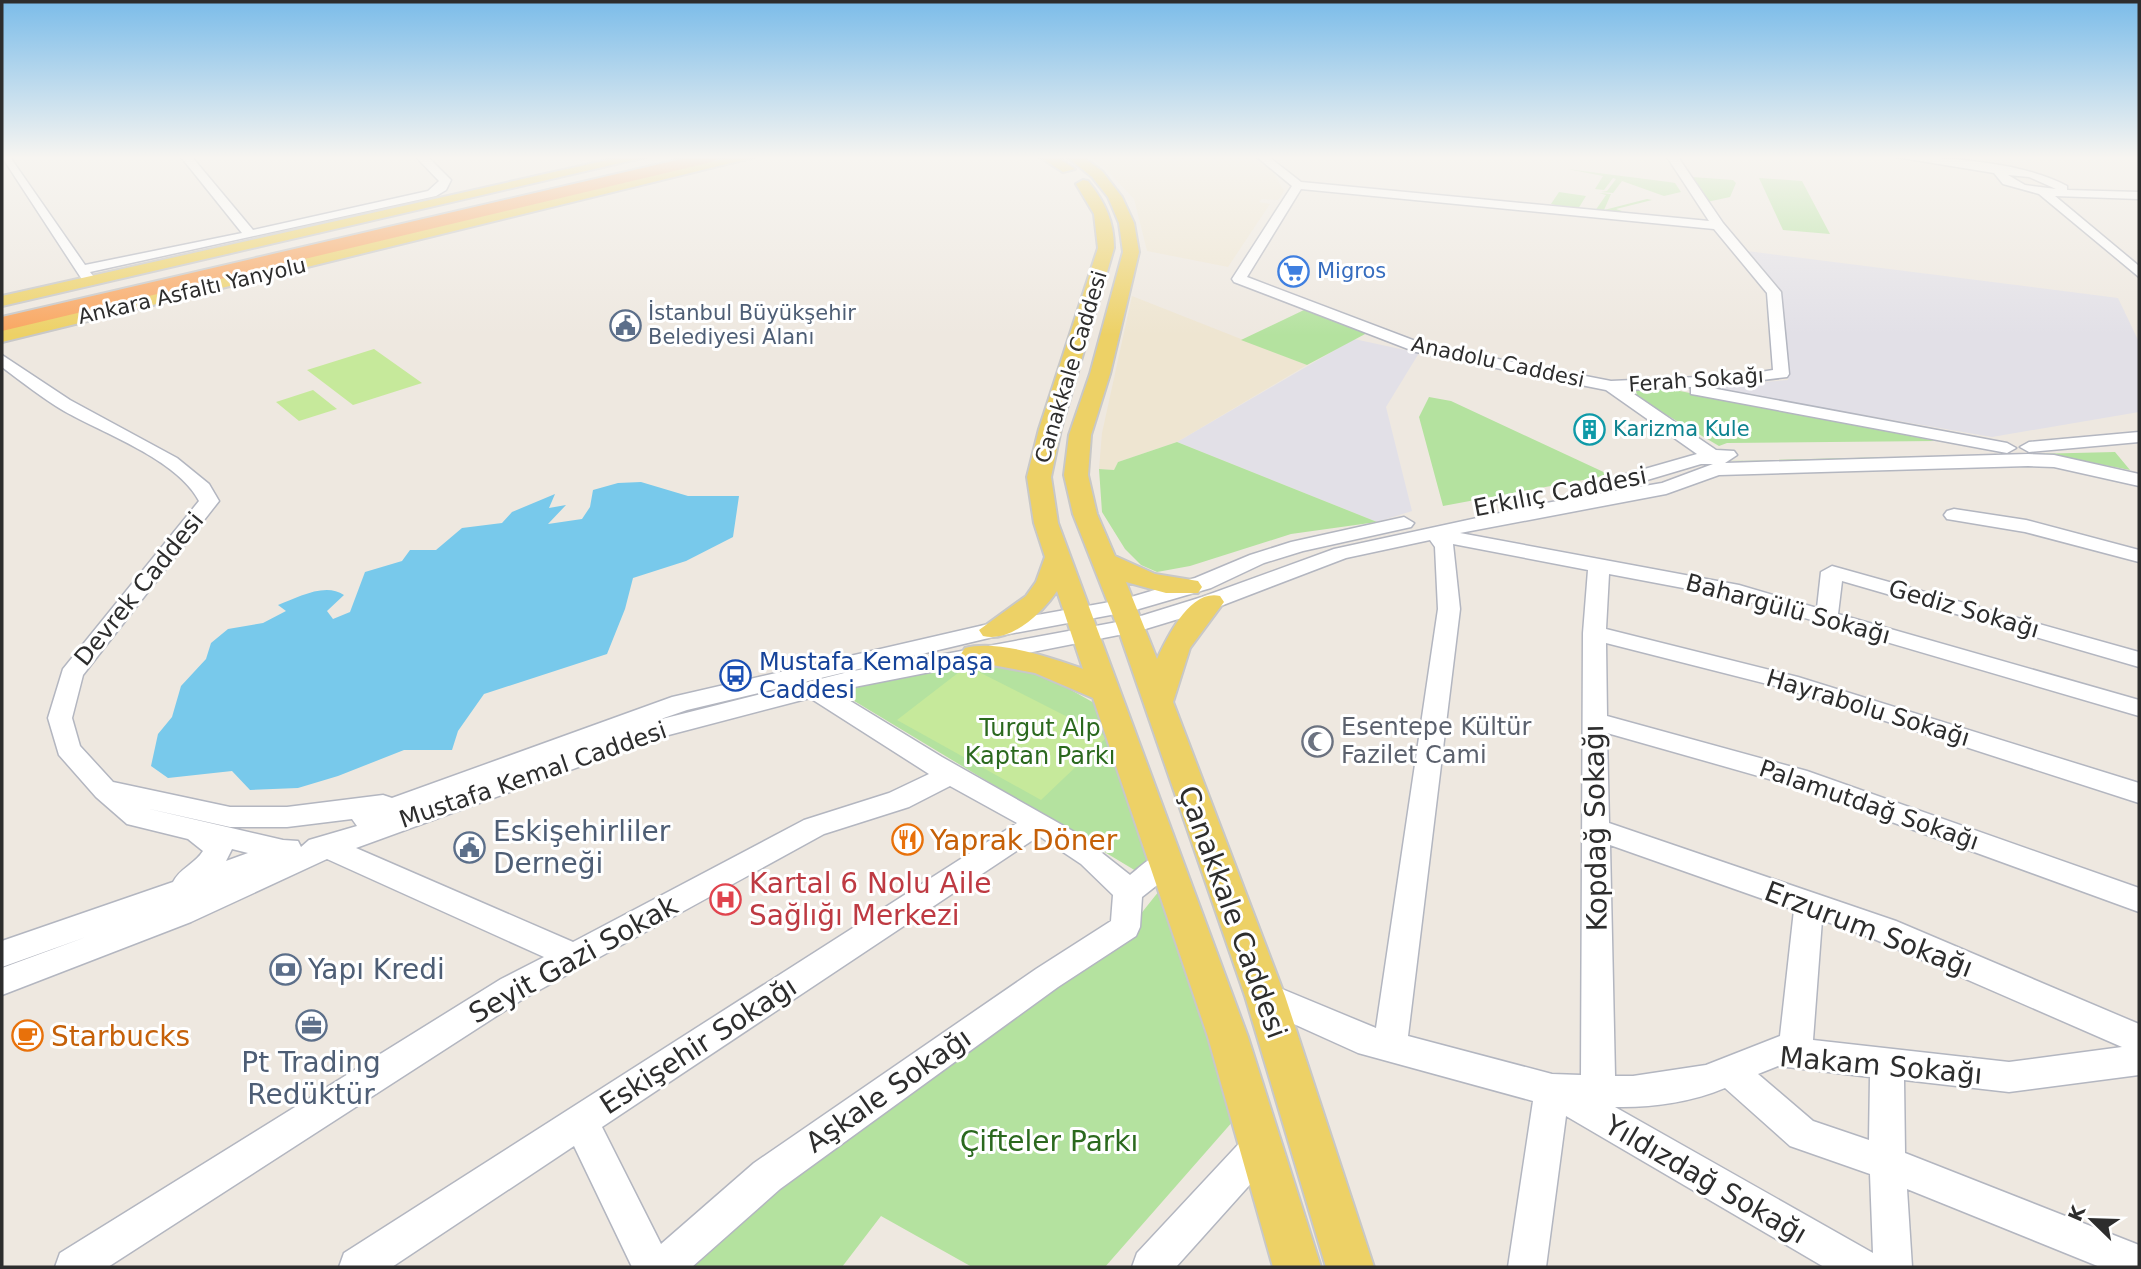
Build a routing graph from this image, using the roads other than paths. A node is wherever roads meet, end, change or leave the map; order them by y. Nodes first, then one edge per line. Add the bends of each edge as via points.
1 (46, 216) edge
2 (235, 216) edge
3 (333, 216) edge
4 (362, 216) edge
5 (424, 216) edge
6 (460, 216) edge
7 (508, 216) edge
8 (1103, 216) edge
9 (1124, 216) edge
10 (1278, 216) edge
11 (1615, 216) edge
12 (1711, 216) edge
13 (2080, 216) edge
14 (1718, 226) junction
15 (250, 235) junction
16 (2113, 250) junction
17 (2139, 253) edge
18 (2139, 273) edge
19 (87, 275) junction
20 (2, 301) edge
21 (2, 314) edge
22 (2, 324) edge
23 (2, 336) edge
24 (2, 360) edge
25 (1653, 382) junction
26 (1611, 386) junction
27 (2139, 437) edge
28 (2139, 446) edge
29 (2007, 448) junction
30 (1712, 456) junction
31 (2139, 458) edge
32 (1730, 468) junction
33 (2139, 480) edge
34 (1955, 515) dead end
35 (1435, 534) junction
36 (2139, 556) edge
37 (1058, 557) junction
38 (1105, 561) junction
39 (1599, 565) junction
40 (1200, 594) junction
41 (1127, 616) junction
42 (1827, 617) junction
43 (1082, 624) junction
44 (993, 630) junction
45 (1594, 633) junction
46 (975, 654) junction
47 (2139, 660) edge
48 (813, 689) junction
49 (1108, 701) junction
50 (1158, 703) junction
51 (2139, 708) edge
52 (1594, 722) junction
53 (950, 775) junction
54 (105, 790) junction
55 (2139, 793) edge
56 (404, 802) junction
57 (1038, 823) junction
58 (1596, 828) junction
59 (194, 832) junction
60 (327, 847) junction
61 (281, 851) junction
62 (1165, 863) junction
63 (1128, 892) junction
64 (167, 896) junction
65 (2139, 900) edge
66 (1809, 903) junction
67 (2, 954) edge
68 (572, 955) junction
69 (2, 982) edge
70 (1265, 996) junction
71 (2139, 1039) edge
72 (1390, 1046) junction
73 (1795, 1054) junction
74 (2139, 1060) edge
75 (1887, 1063) junction
76 (1730, 1071) junction
77 (1552, 1090) junction
78 (1598, 1091) junction
79 (581, 1122) junction
80 (1260, 1147) junction
81 (1887, 1163) junction
82 (2139, 1264) edge
83 (74, 1267) edge
84 (358, 1267) edge
85 (652, 1267) edge
86 (664, 1267) edge
87 (1151, 1267) edge
88 (1297, 1267) edge
89 (1350, 1267) edge
90 (1527, 1267) edge
91 (1860, 1267) edge
92 (1894, 1267) edge

1 - 19 street
2 - 15 street
3 - 15 street
4 - 19 main road, Ankara Asfaltı Yanyolu
5 - 21 highway
6 - 22 highway
7 - 23 main road, Ankara Asfaltı Yanyolu
8 - 37 main road, Canakkale Caddesi via 1107,238 1100,276 1039,477 1046,523
9 - 38 main road, Canakkale Caddesi via 1131,252 1080,435 1076,475 1085,514
10 - 26 street, Anadolu Caddesi via 1239,279 1422,349
11 - 14 street
12 - 14 street, Ferah Sokağı
13 - 16 street
14 - 25 street, Ferah Sokağı via 1774,292 1781,373 1742,380
15 - 19 street
16 - 17 street
16 - 18 street
19 - 20 main road, Ankara Asfaltı Yanyolu
24 - 54 street, Devrek Caddesi via 72,409 172,462 208,496 209,501 71,674 60,718 68,749
25 - 26 street, Ferah Sokağı
25 - 29 street
26 - 30 street, Anadolu Caddesi
27 - 29 street, Erkılıç Caddesi
28 - 31 street
29 - 30 street, Erkılıç Caddesi
30 - 32 street, Anadolu Caddesi
30 - 40 street, Erkılıç Caddesi via 1601,486 1298,546
32 - 33 street, Erkılıç Caddesi via 2028,460 2054,461
32 - 35 street, Erkılıç Caddesi via 1666,488
34 - 36 street via 2026,526
35 - 39 street, Bahargülü Sokağı
35 - 40 street, Erkılıç Caddesi via 1342,553
35 - 72 street via 1445,547 1449,609
37 - 43 main road, Canakkale Caddesi
37 - 44 main road via 1054,576 1041,598
38 - 40 main road via 1143,581
38 - 41 main road, Çanakkale Caddesi
39 - 42 street, Bahargülü Sokağı via 1739,592
39 - 45 street, Kopdağ Sokağı
40 - 41 street
40 - 50 main road via 1169,658
41 - 43 street
41 - 50 main road, Çanakkale Caddesi
42 - 47 street, Gediz Sokağı via 1832,572
42 - 51 street, Bahargülü Sokağı
43 - 44 street
43 - 46 street, Mustafa Kemal Caddesi
43 - 49 main road, Canakkale Caddesi
44 - 56 street, Mustafa Kemal Caddesi via 681,703
45 - 52 street, Kopdağ Sokağı
45 - 55 street, Hayrabolu Sokağı via 1790,682
46 - 48 street, Mustafa Kemal Caddesi
46 - 49 main road via 1047,665 1077,676
48 - 53 street
48 - 60 street, Mustafa Kemal Caddesi via 654,730
49 - 62 main road, Çanakkale Caddesi
50 - 70 main road, Çanakkale Caddesi
52 - 58 street, Kopdağ Sokağı
52 - 65 street, Palamutdağ Sokağı via 1798,778
53 - 57 street
53 - 68 street, Seyit Gazi Sokak via 899,800 814,827
54 - 56 street via 230,817 287,817
54 - 59 street, Devrek Caddesi via 137,817
56 - 61 street, Mustafa Kemal Caddesi
57 - 63 street via 1116,877
57 - 79 street, Eskişehir Sokağı
58 - 66 street, Erzurum Sokağı
58 - 78 street, Kopdağ Sokağı
59 - 61 street, Devrek Caddesi
59 - 64 street, Devrek Caddesi via 219,848 208,867
60 - 61 street, Devrek Caddesi
60 - 68 street
60 - 69 street, Mustafa Kemal Caddesi via 180,914
61 - 64 street, Mustafa Kemal Caddesi
62 - 63 street
62 - 80 main road, Çanakkale Caddesi via 1228,1037
63 - 86 street, Aşkale Sokağı via 1125,927 766,1176
64 - 67 street, Mustafa Kemal Caddesi
66 - 71 street, Erzurum Sokağı via 1885,930
66 - 73 street
68 - 83 street, Seyit Gazi Sokak
70 - 72 street, Makam Sokağı via 1358,1038
70 - 89 main road, Çanakkale Caddesi
72 - 77 street, Makam Sokağı
73 - 75 street, Makam Sokağı
73 - 76 street, Makam Sokağı via 1777,1051
74 - 75 street, Makam Sokağı via 2009,1077
75 - 81 street
76 - 78 street, Makam Sokağı via 1707,1080 1645,1090
76 - 81 street via 1802,1134
77 - 78 street, Makam Sokağı
77 - 90 street
77 - 91 street, Yıldızdağ Sokağı
79 - 84 street, Eskişehir Sokağı
79 - 85 street
80 - 87 street
80 - 88 main road, Çanakkale Caddesi
81 - 82 street
81 - 92 street

